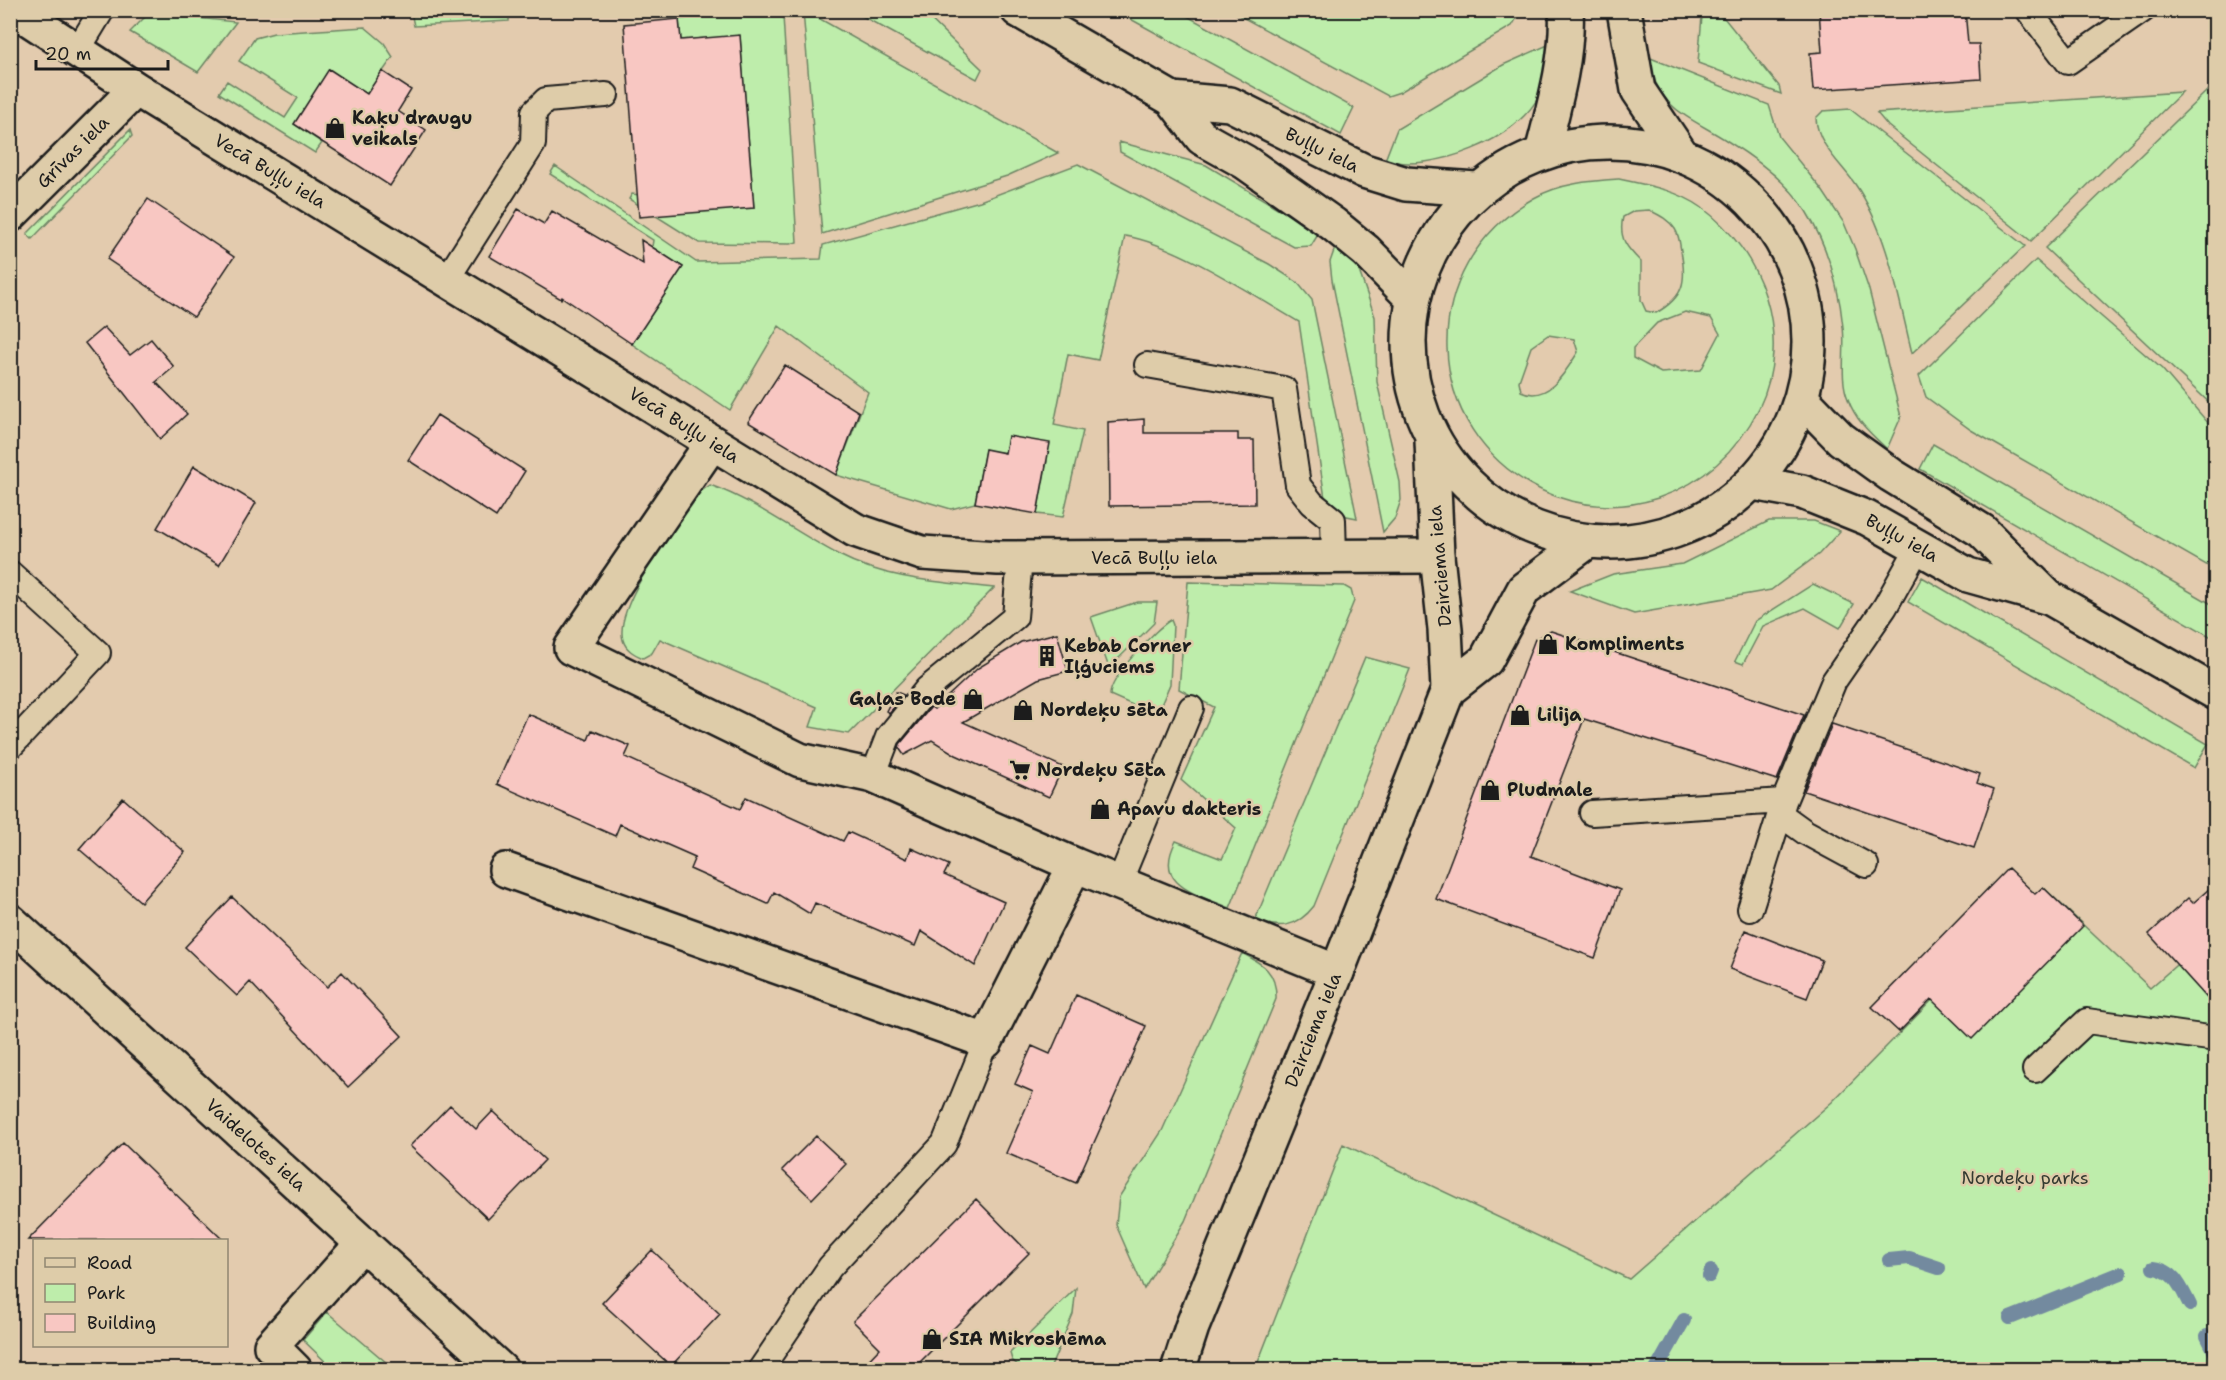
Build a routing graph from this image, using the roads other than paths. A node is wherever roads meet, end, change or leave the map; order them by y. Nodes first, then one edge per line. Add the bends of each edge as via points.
1 (15, 10) edge
2 (102, 10) edge
3 (1018, 10) edge
4 (1566, 10) edge
5 (1624, 10) edge
6 (2028, 10) edge
7 (2143, 10) edge
8 (77, 51) junction
9 (136, 89) junction
10 (606, 95) dead end
11 (1172, 99) junction
12 (1542, 153) junction
13 (1681, 154) junction
14 (1476, 189) junction
15 (10, 215) edge
16 (447, 279) junction
17 (1413, 299) junction
18 (1147, 365) dead end
19 (1802, 399) junction
20 (1432, 441) junction
21 (712, 443) junction
22 (1754, 483) junction
23 (1588, 541) junction
24 (1919, 546) junction
25 (1334, 556) junction
26 (1437, 556) junction
27 (1020, 558) junction
28 (10, 573) edge
29 (2050, 598) junction
30 (1448, 690) junction
31 (2216, 693) edge
32 (1191, 708) dead end
33 (10, 747) edge
34 (873, 776) junction
35 (1782, 808) junction
36 (1592, 813) dead end
37 (1075, 865) junction
38 (1866, 865) dead end
39 (506, 870) dead end
40 (1119, 883) junction
41 (1749, 909) dead end
42 (10, 921) edge
43 (1337, 972) junction
44 (2216, 1039) edge
45 (986, 1041) junction
46 (2035, 1070) dead end
47 (363, 1243) junction
48 (295, 1370) edge
49 (501, 1370) edge
50 (760, 1370) edge
51 (1178, 1370) edge

1 - 8 street, Vecā Buļļu iela
2 - 8 lane
3 - 11 street, Buļļu iela
4 - 12 street via 1567,27
5 - 13 street via 1638,90
6 - 7 lane via 2068,62
8 - 9 street, Vecā Buļļu iela
9 - 15 street, Grīvas iela
9 - 16 street, Vecā Buļļu iela
10 - 16 lane via 546,100 534,112 533,144
11 - 14 street, Buļļu iela via 1230,104 1364,171 1406,184
11 - 17 street, Buļļu iela via 1202,138 1245,162 1333,224
12 - 13 street via 1582,144 1622,142
12 - 14 street
13 - 19 street via 1733,184 1785,244 1809,321
14 - 17 street via 1435,242
16 - 21 street, Vecā Buļļu iela
17 - 20 street via 1408,356 1420,412
18 - 25 lane via 1284,388 1298,485 1333,520
19 - 22 street via 1783,444
19 - 29 street, Buļļu iela via 1841,439 1892,476 1982,531
20 - 23 street via 1472,488 1525,521
20 - 26 street, Dzirciema iela
21 - 27 street, Vecā Buļļu iela via 855,530 922,554
21 - 34 street via 571,648 800,760
22 - 23 street via 1700,522 1638,542
22 - 24 street, Buļļu iela via 1802,492 1867,518
23 - 30 street via 1524,589 1486,660
24 - 29 street, Buļļu iela via 1968,575
24 - 35 lane via 1885,607 1833,681
25 - 26 street, Vecā Buļļu iela
25 - 27 street, Vecā Buļļu iela
26 - 30 street, Dzirciema iela
27 - 34 lane via 1015,617 927,689 888,737
28 - 33 lane via 98,654
29 - 31 street, Buļļu iela
30 - 43 street, Dzirciema iela
32 - 40 lane
34 - 37 street
35 - 36 lane
35 - 38 lane via 1805,832
35 - 41 lane
37 - 40 street
37 - 45 street
39 - 45 street
40 - 43 street
42 - 47 street, Vaidelotes iela
43 - 51 street, Dzirciema iela
44 - 46 lane via 2087,1021
45 - 50 lane via 944,1144 830,1267
47 - 48 street via 272,1346
47 - 49 street, Vaidelotes iela

